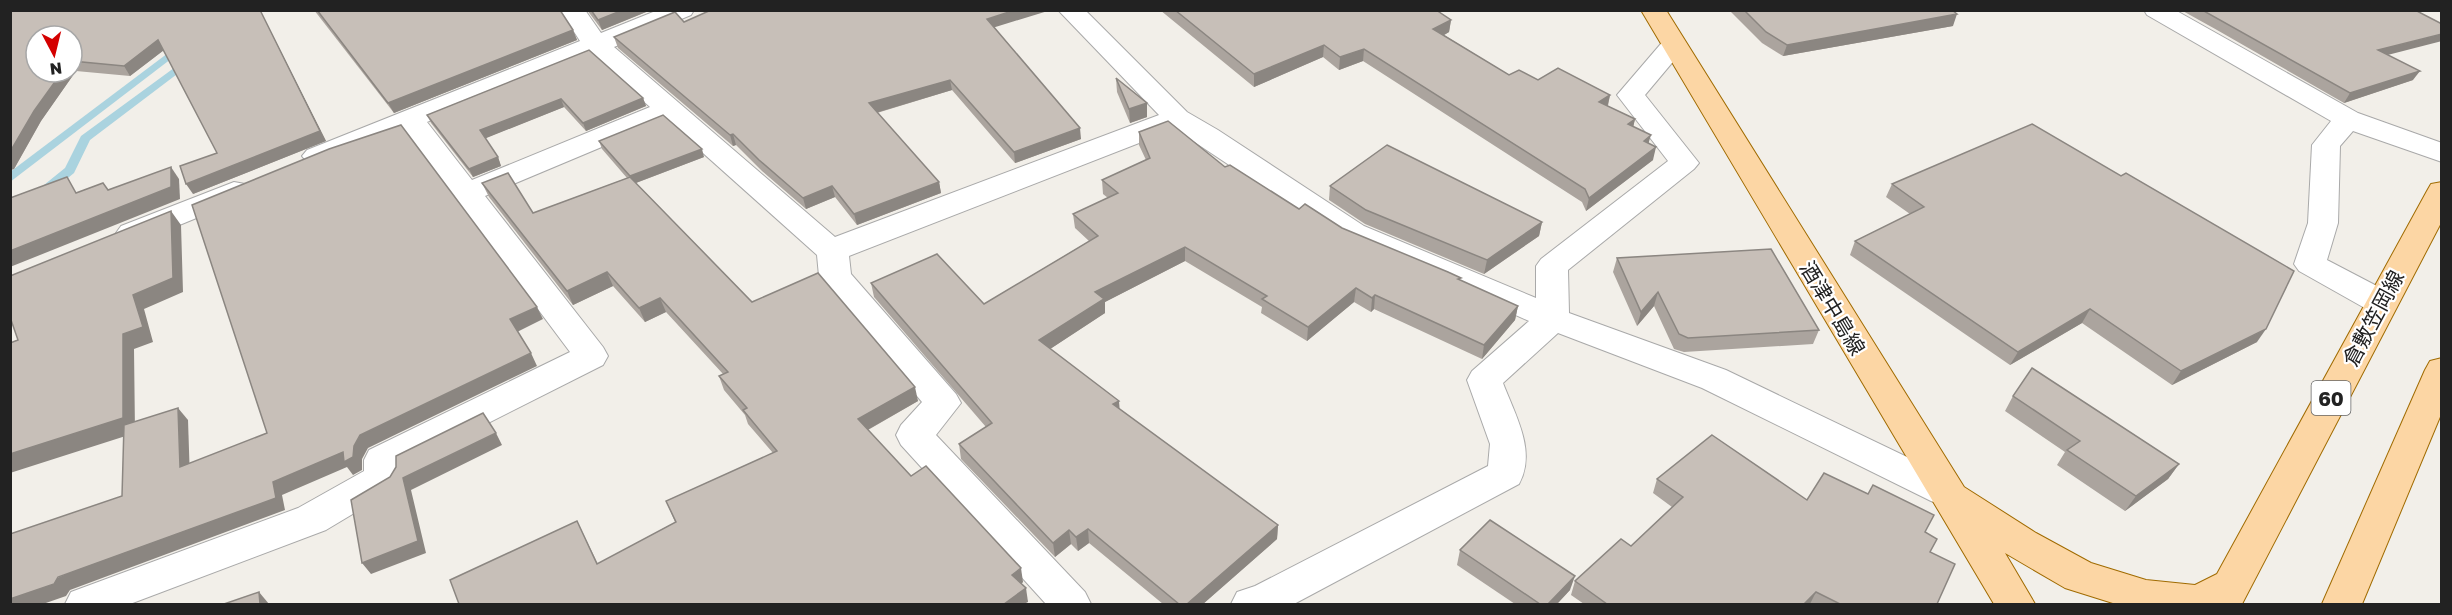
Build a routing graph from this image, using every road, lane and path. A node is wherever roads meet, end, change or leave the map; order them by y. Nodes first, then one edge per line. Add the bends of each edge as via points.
1 (572, 10) edge
2 (682, 10) edge
3 (1070, 10) edge
4 (1653, 10) edge
5 (2156, 10) edge
6 (596, 45) junction
7 (1674, 45) junction
8 (669, 109) junction
9 (410, 118) junction
10 (1177, 118) junction
11 (2348, 119) junction
12 (2442, 153) edge
13 (288, 169) edge
14 (255, 182) edge
15 (2442, 191) edge
16 (466, 193) junction
17 (110, 242) edge
18 (833, 252) junction
19 (2382, 303) junction
20 (1553, 319) junction
21 (2442, 370) edge
22 (1944, 491) junction
23 (2226, 595) edge
24 (2178, 602) edge
25 (85, 604) edge
26 (1071, 604) edge
27 (1251, 604) edge
28 (2015, 604) edge
29 (2342, 604) edge

1 - 6 street
2 - 6 street
3 - 10 street
4 - 7 main road, 酒津中島線
5 - 11 street
6 - 8 street
6 - 9 street
7 - 20 street via 1631,95 1684,163 1552,266
7 - 22 main road, 酒津中島線
8 - 16 street
8 - 18 street
9 - 13 street
9 - 16 street
10 - 18 street
10 - 20 street via 1353,233
11 - 12 street
11 - 19 street via 2326,145 2323,223 2310,264
14 - 17 street
15 - 19 main road, 倉敷笠岡線 / 60
16 - 25 street via 591,356 382,460 383,478 312,519
18 - 26 street via 835,276 943,403 914,435
19 - 23 main road, 倉敷笠岡線 / 60
20 - 22 street via 1714,379
20 - 27 street via 1484,380 1508,444 1506,474 1262,602
21 - 29 main road
22 - 24 main road via 2022,544 2079,576 2146,597
22 - 28 main road, 酒津中島線
23 - 24 main road

